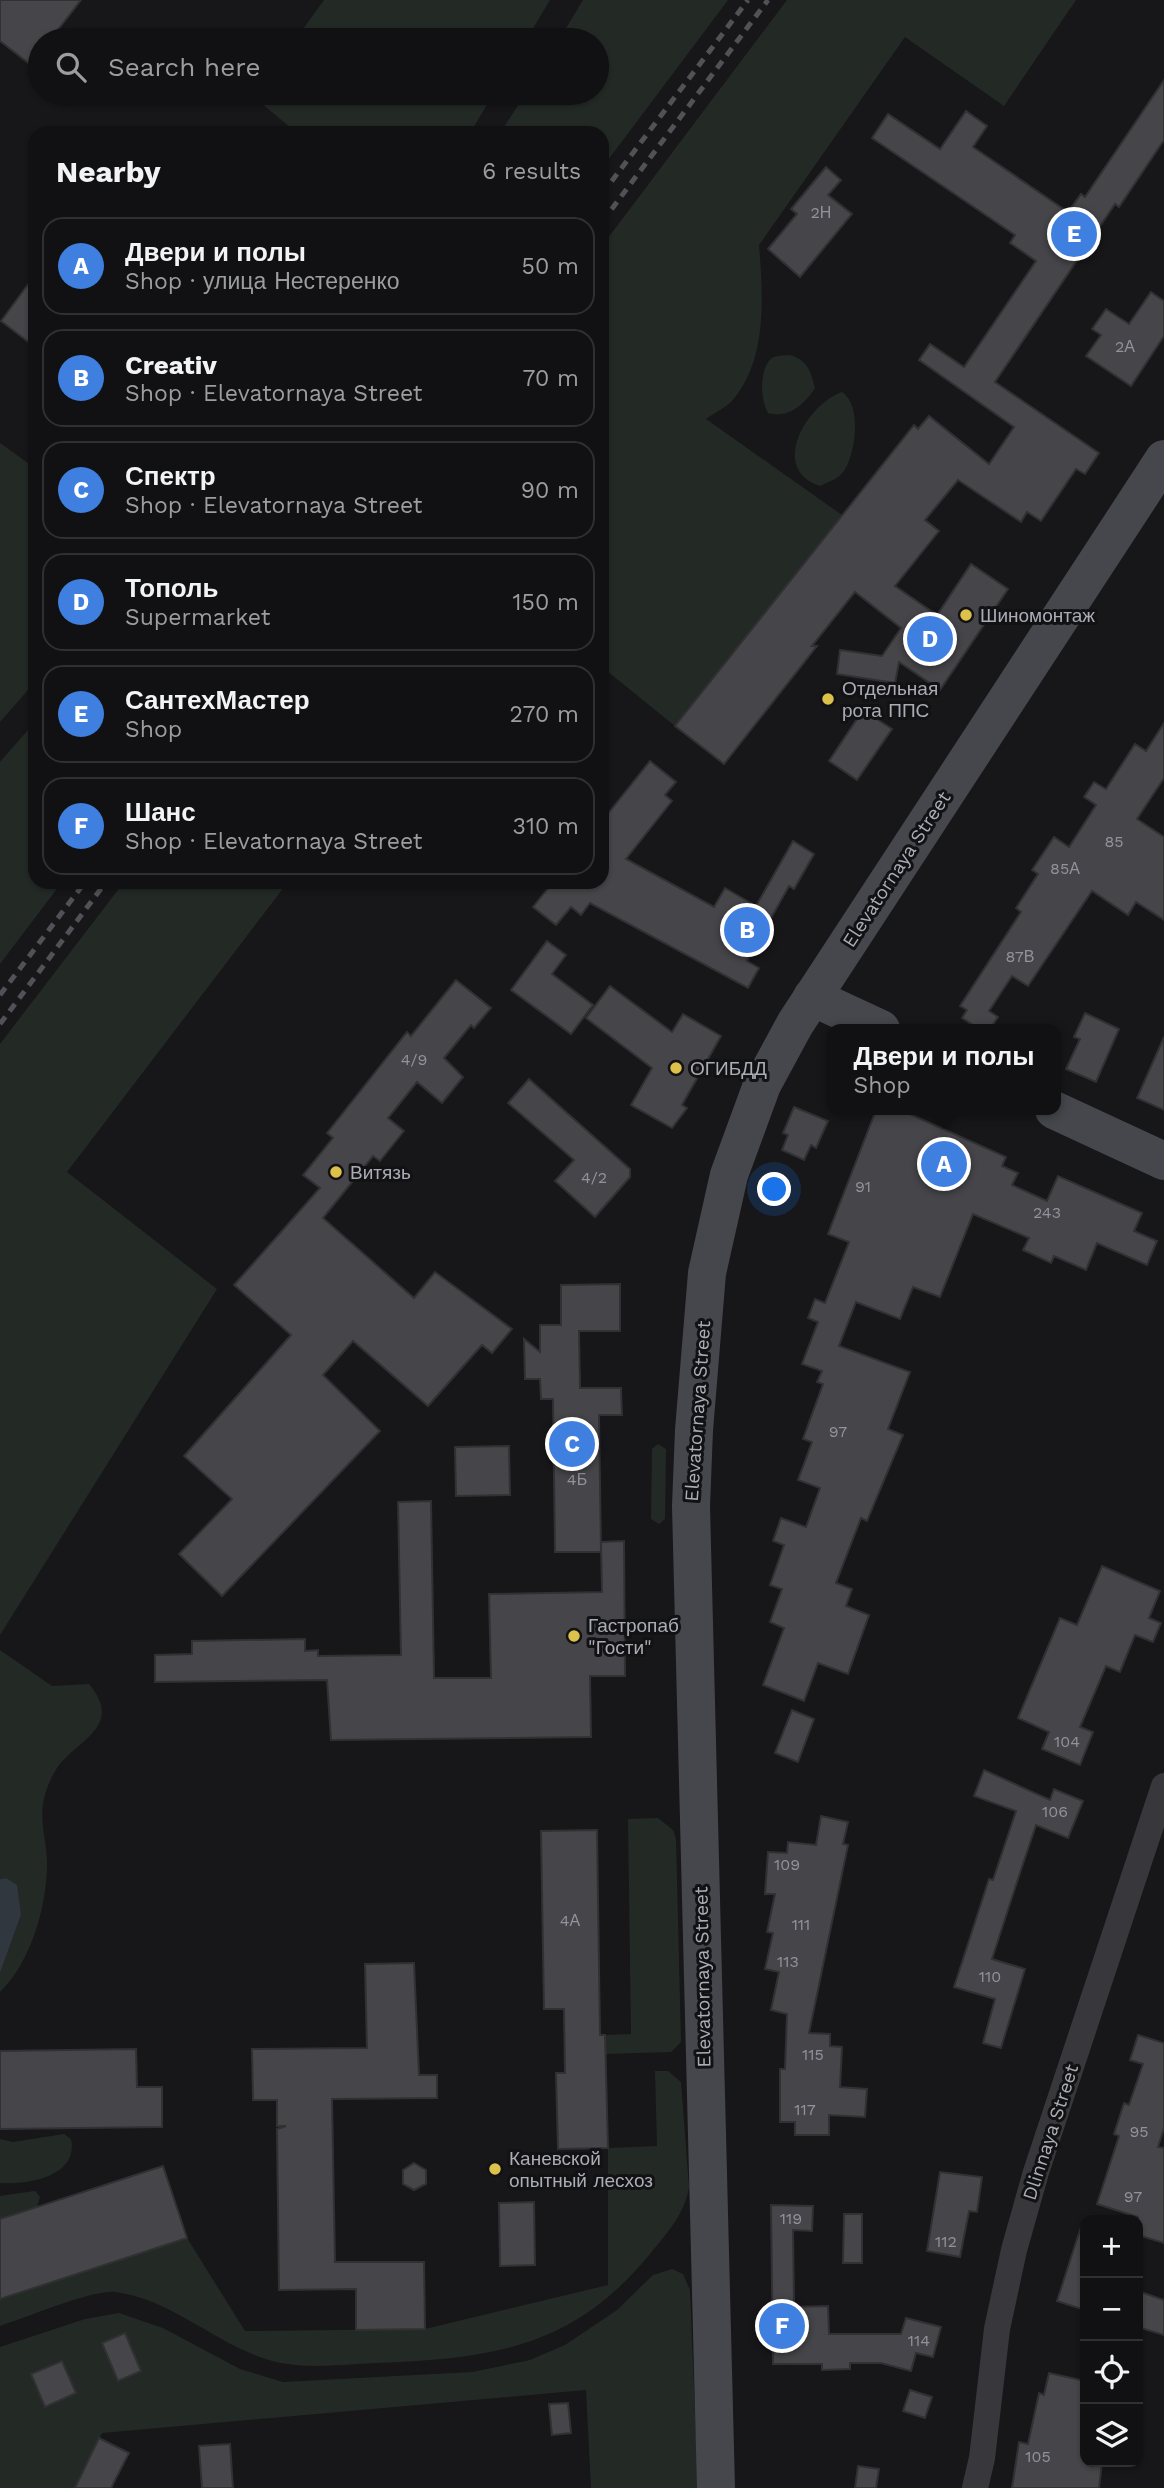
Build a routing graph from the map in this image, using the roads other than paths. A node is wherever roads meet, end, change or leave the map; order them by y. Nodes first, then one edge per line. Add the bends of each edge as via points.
1 (1164, 460) edge
2 (812, 997) junction
3 (870, 1024) edge
4 (1061, 1113) edge
5 (1164, 1161) edge
6 (1164, 1786) edge
7 (716, 2488) edge
8 (975, 2488) edge

1 - 2 street, Elevatornaya Street
2 - 3 street
2 - 7 street, Elevatornaya Street via 762,1085 729,1175 707,1273 694,1430 691,1520
4 - 5 street
6 - 8 street, Dlinnaya Street via 1014,2250 997,2329

